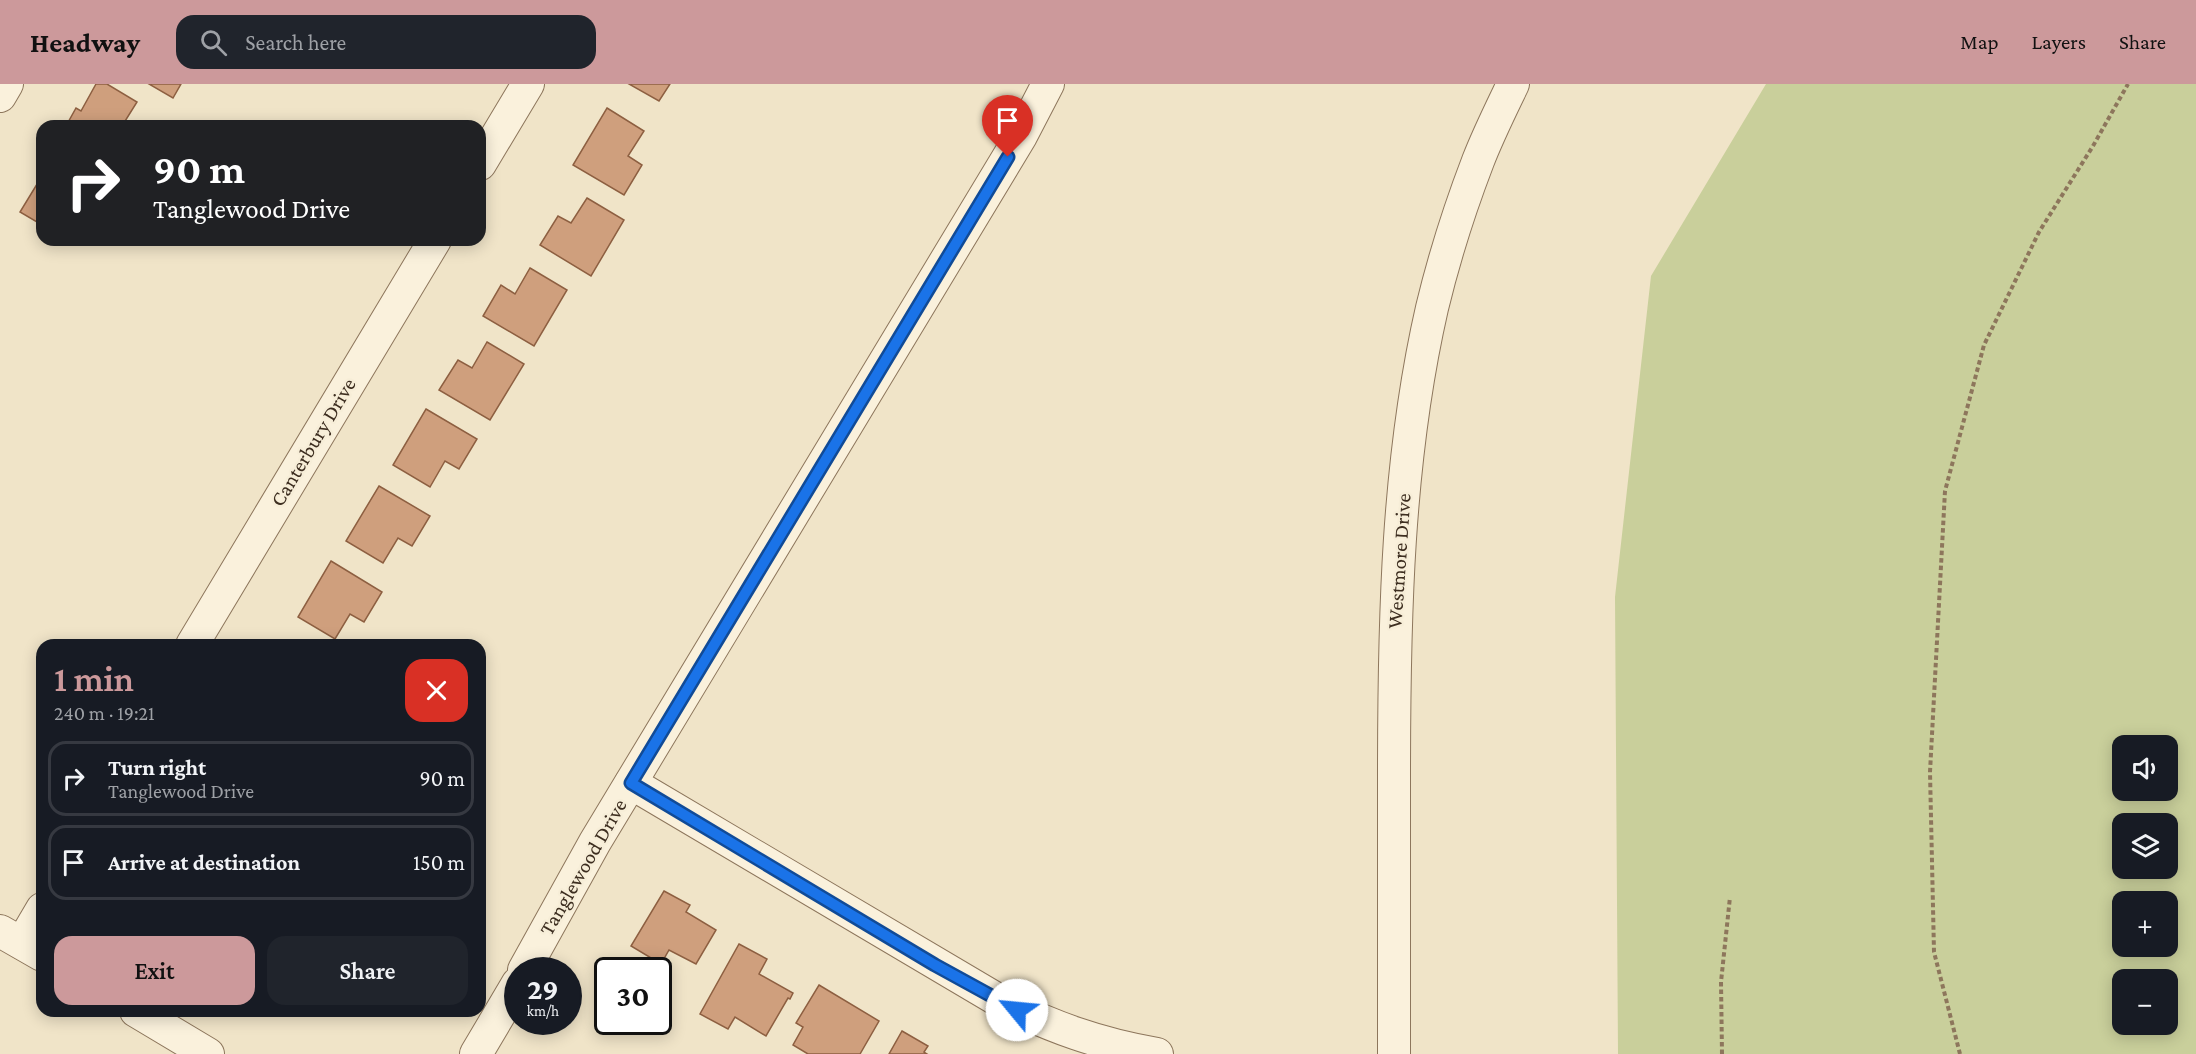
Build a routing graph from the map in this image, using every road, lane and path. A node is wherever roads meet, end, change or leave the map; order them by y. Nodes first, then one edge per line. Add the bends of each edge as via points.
1 (7, 84) edge
2 (528, 84) edge
3 (1048, 84) edge
4 (1513, 84) edge
5 (2128, 84) edge
6 (0, 96) edge
7 (486, 154) edge
8 (431, 246) edge
9 (196, 639) edge
10 (631, 783) junction
11 (1730, 897) dead end
12 (36, 919) edge
13 (21, 943) edge
14 (531, 957) edge
15 (504, 1007) edge
16 (146, 1017) edge
17 (208, 1054) edge
18 (476, 1054) edge
19 (1157, 1054) edge
20 (1394, 1054) edge
21 (1722, 1054) edge
22 (1960, 1054) edge

1 - 6 street
2 - 7 street
3 - 10 street, Tanglewood Drive via 1014,147
4 - 20 street, Westmore Drive via 1478,160 1433,306 1405,477 1394,665
5 - 22 path via 2039,232 1984,345 1945,491 1930,772 1934,952
8 - 9 street, Canterbury Drive
10 - 14 street, Tanglewood Drive
10 - 19 street via 1036,1020 1119,1047
11 - 21 path via 1720,982
12 - 13 street
15 - 18 street
16 - 17 street

